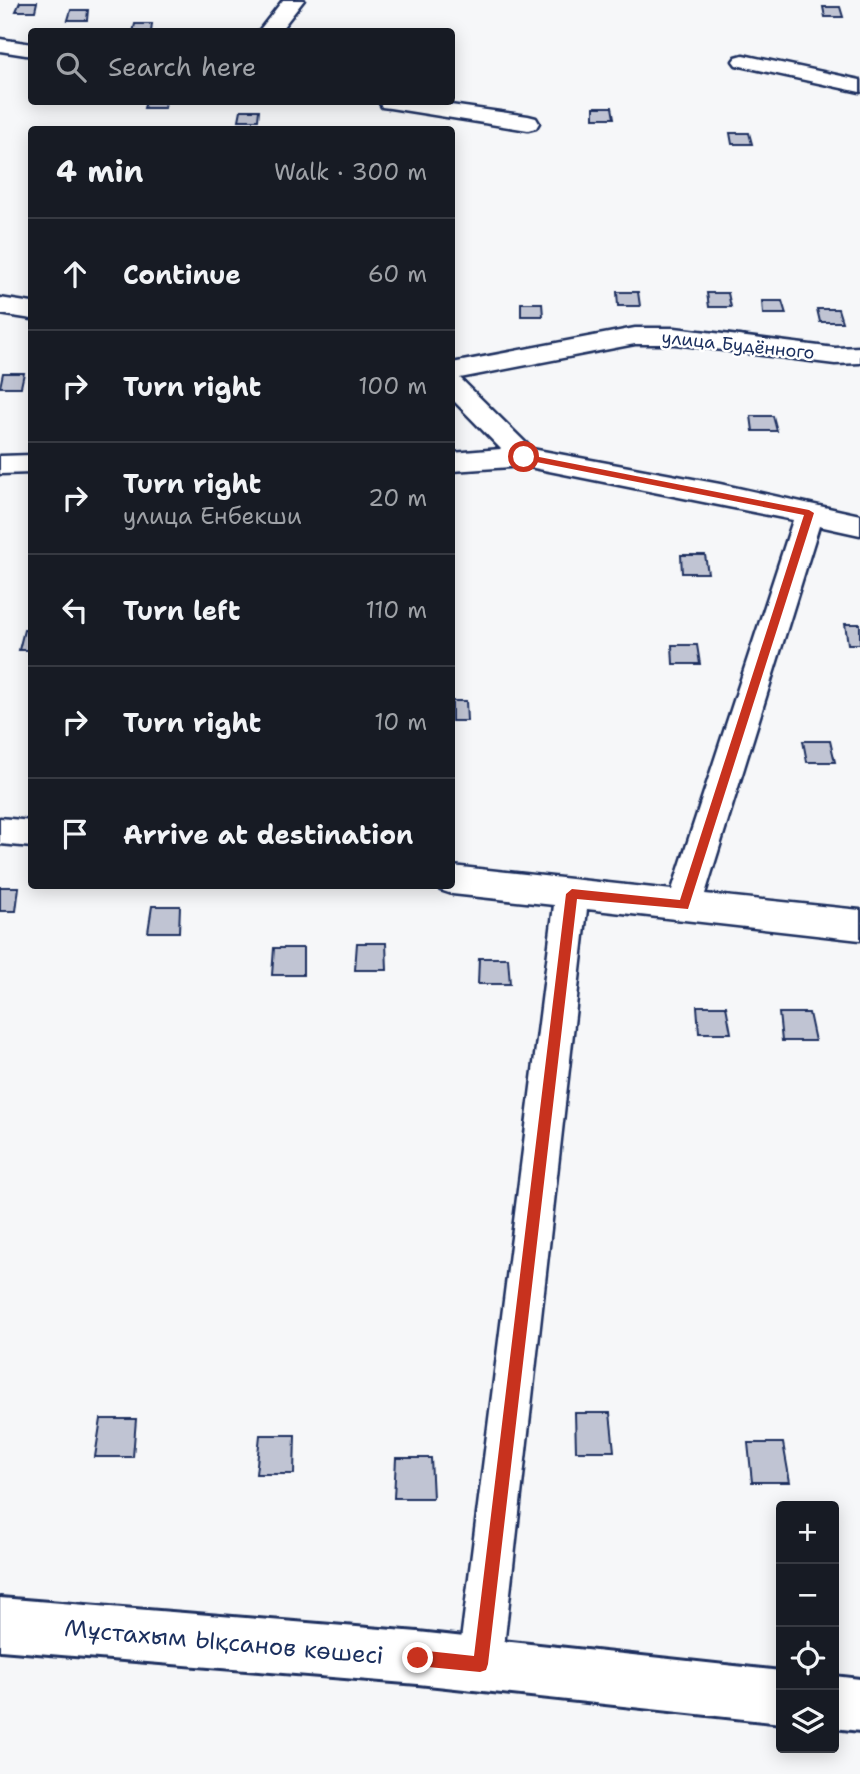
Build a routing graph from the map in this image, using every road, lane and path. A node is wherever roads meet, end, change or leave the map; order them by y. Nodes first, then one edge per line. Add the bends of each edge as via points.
1 (294, 0) edge
2 (271, 28) edge
3 (0, 45) edge
4 (28, 49) edge
5 (743, 61) dead end
6 (860, 86) edge
7 (410, 105) edge
8 (528, 123) dead end
9 (0, 306) edge
10 (28, 310) edge
11 (860, 355) edge
12 (455, 370) edge
13 (455, 387) edge
14 (524, 457) junction
15 (455, 462) edge
16 (28, 464) edge
17 (0, 465) edge
18 (809, 513) junction
19 (860, 525) edge
20 (0, 831) edge
21 (28, 834) edge
22 (455, 880) edge
23 (572, 894) junction
24 (684, 906) junction
25 (860, 925) edge
26 (0, 1624) edge
27 (480, 1664) junction
28 (776, 1696) edge
29 (839, 1703) edge
30 (860, 1705) edge

1 - 2 street
3 - 4 street
5 - 6 street
7 - 8 street
9 - 10 street
11 - 12 street, улица Будённого via 635,337
13 - 14 street
14 - 15 street
14 - 18 street
16 - 17 street
18 - 19 street
18 - 24 street
20 - 21 street
22 - 23 street
23 - 24 street
23 - 27 street
24 - 25 street
26 - 27 main road, Мұстахым Ықсанов көшесі
27 - 28 main road, Мұстахым Ықсанов көшесі
29 - 30 main road

